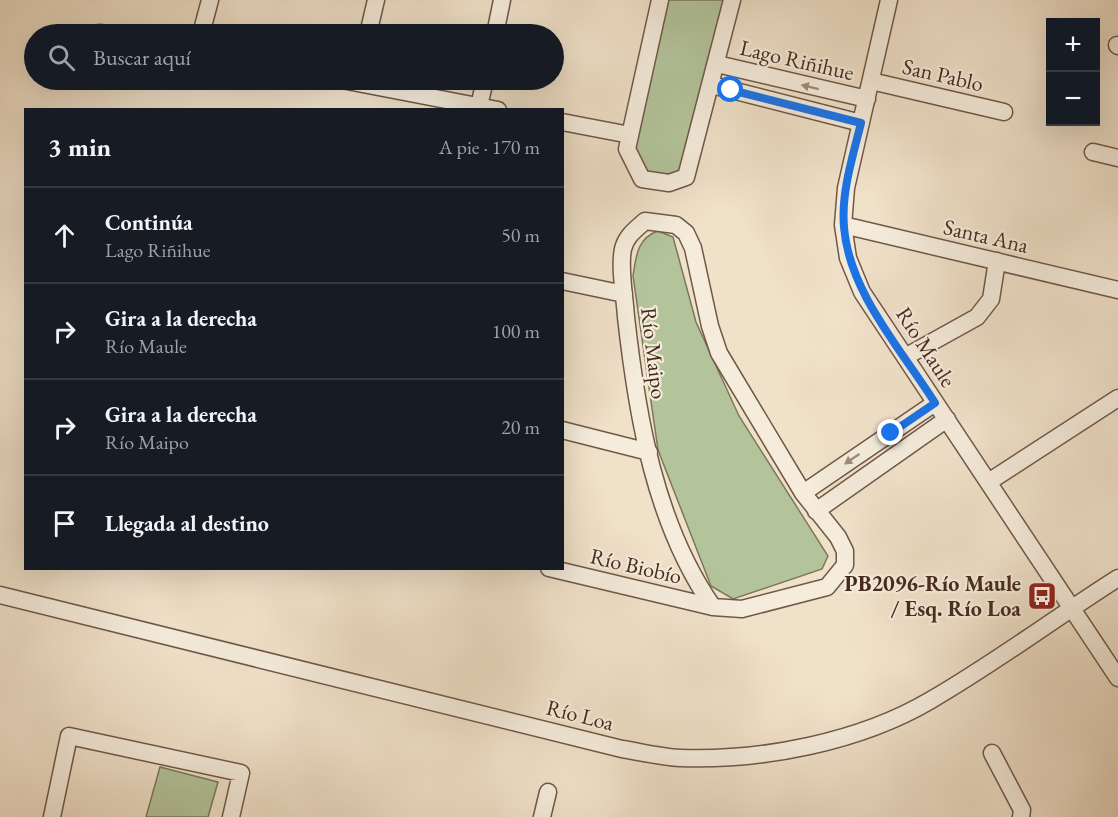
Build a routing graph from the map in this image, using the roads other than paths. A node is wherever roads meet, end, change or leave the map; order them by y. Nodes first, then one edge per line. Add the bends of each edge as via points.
1 (210, 0) edge
2 (376, 0) edge
3 (502, 0) edge
4 (660, 0) edge
5 (732, 0) edge
6 (888, 0) edge
7 (204, 24) edge
8 (371, 24) edge
9 (497, 24) edge
10 (717, 64) junction
11 (871, 81) junction
12 (711, 85) junction
13 (401, 90) edge
14 (483, 90) edge
15 (867, 99) junction
16 (479, 106) junction
17 (488, 108) edge
18 (1004, 112) dead end
19 (564, 122) edge
20 (861, 123) junction
21 (630, 135) junction
22 (1094, 152) dead end
23 (1118, 158) edge
24 (843, 225) junction
25 (997, 261) junction
26 (564, 281) edge
27 (1118, 290) edge
28 (624, 294) junction
29 (905, 357) junction
30 (1118, 398) edge
31 (935, 403) junction
32 (947, 419) junction
33 (564, 431) edge
34 (649, 452) junction
35 (990, 481) junction
36 (803, 493) junction
37 (816, 511) junction
38 (557, 570) edge
39 (1118, 578) edge
40 (0, 595) edge
41 (713, 607) junction
42 (1073, 607) junction
43 (1118, 678) edge
44 (992, 753) dead end
45 (548, 792) dead end
46 (52, 817) edge
47 (231, 817) edge
48 (542, 817) edge
49 (1021, 817) edge

1 - 7 street
2 - 8 street
3 - 9 street
4 - 21 street
5 - 10 street
6 - 11 street, Río Maule
10 - 12 street
15 -> 10 street, Lago Riñihue
11 - 15 street, Río Maule
11 - 18 street, San Pablo
12 - 20 street, Lago Riñihue
12 - 21 street via 686,177 669,183 642,180 627,149
13 - 16 street
14 - 16 street
15 - 20 street, Río Maule
16 - 17 street
19 - 21 street
20 - 24 street, Río Maule via 846,188
22 - 23 street
24 - 25 street, Santa Ana
24 - 29 street, Río Maule via 848,258 862,292
25 - 27 street, Santa Ana
25 - 29 street via 991,298 977,317
26 - 28 street
28 - 34 street, Río Maipo via 634,388
28 - 36 street, Río Maipo via 622,250 629,234 645,221 676,225 686,233 719,353
29 - 31 street, Río Maule
30 - 35 street
31 - 32 street, Río Maule
31 -> 36 street
32 - 35 street, Río Maule
32 - 37 street
33 - 34 street
34 - 41 street, Río Maipo via 664,505 692,577
35 - 42 street, Río Maule
36 - 37 street, Río Maipo
37 - 41 street, Río Maipo via 845,551 845,565 836,579 827,587 742,609
38 - 41 street, Río Biobío
39 - 42 street, Río Loa
40 - 42 street, Río Loa via 622,749 679,758 747,756 811,746 869,728 929,701
42 - 43 street, Río Maule
44 - 49 street via 1022,810
45 - 48 street
46 - 47 street via 69,736 241,773

